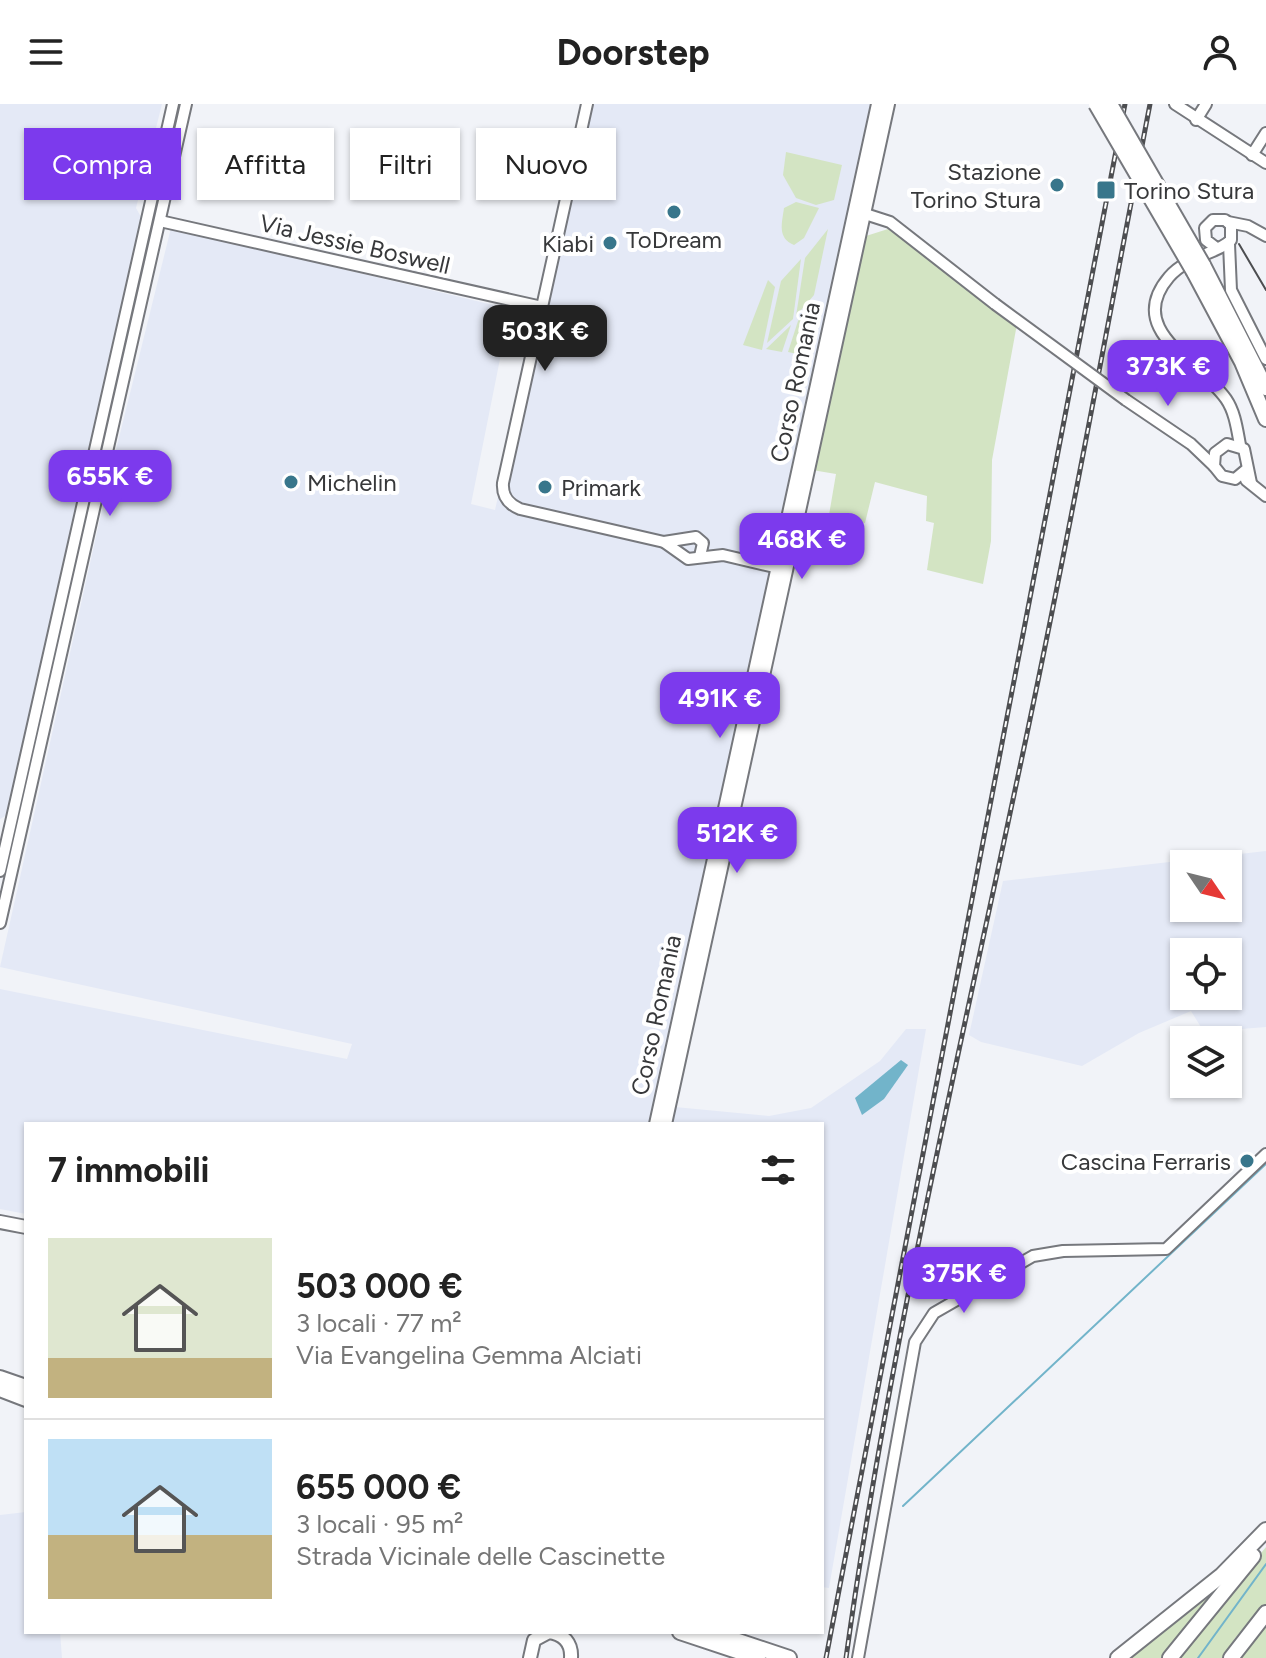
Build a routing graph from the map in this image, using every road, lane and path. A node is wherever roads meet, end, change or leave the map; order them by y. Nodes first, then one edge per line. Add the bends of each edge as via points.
1 (173, 104) edge
2 (186, 104) edge
3 (587, 104) edge
4 (878, 104) edge
5 (888, 104) edge
6 (1096, 104) edge
7 (1110, 104) edge
8 (1206, 104) edge
9 (1176, 105) edge
10 (1196, 120) junction
11 (167, 128) edge
12 (181, 128) edge
13 (1266, 133) edge
14 (1252, 155) junction
15 (1266, 163) edge
16 (151, 200) edge
17 (165, 200) edge
18 (859, 212) junction
19 (160, 221) junction
20 (1228, 222) junction
21 (1266, 237) edge
22 (1220, 243) junction
23 (1197, 265) junction
24 (542, 307) junction
25 (1266, 359) edge
26 (1266, 388) edge
27 (1266, 419) edge
28 (1236, 421) junction
29 (1191, 444) junction
30 (1240, 445) junction
31 (1222, 447) junction
32 (1214, 466) junction
33 (1243, 473) junction
34 (1266, 496) edge
35 (683, 540) junction
36 (664, 542) junction
37 (703, 543) junction
38 (681, 552) junction
39 (723, 555) junction
40 (700, 556) junction
41 (782, 569) junction
42 (53, 637) junction
43 (66, 640) junction
44 (36, 709) junction
45 (50, 712) junction
46 (0, 871) edge
47 (0, 923) edge
48 (656, 1122) edge
49 (665, 1122) edge
50 (1266, 1154) edge
51 (0, 1222) edge
52 (24, 1227) edge
53 (0, 1378) edge
54 (24, 1386) edge
55 (0, 1389) edge
56 (24, 1398) edge
57 (1266, 1530) edge
58 (1266, 1540) edge
59 (1266, 1613) edge
60 (543, 1634) edge
61 (686, 1634) edge
62 (717, 1634) edge
63 (564, 1635) edge
64 (782, 1656) edge
65 (530, 1658) edge
66 (571, 1658) edge
67 (758, 1658) edge
68 (858, 1658) edge
69 (1118, 1658) edge
70 (1170, 1658) edge
71 (1231, 1658) edge

1 - 11 street
2 - 12 street
3 - 24 street
4 - 18 main road, Corso Romania
5 - 18 main road, Corso Romania
6 - 23 highway, bridge
7 - 23 highway, bridge
8 - 10 street
9 - 10 street
10 - 14 street
13 - 14 street
14 - 15 street
16 - 42 street
17 - 19 street
18 - 29 street, bridge via 890,222
18 - 41 main road, Corso Romania
19 - 24 street, Via Jessie Boswell
19 - 43 street
20 - 21 street
20 - 22 street
20 - 22 street via 1217,218 1204,233
21 - 22 street via 1250,233
22 - 23 street
22 - 25 street via 1231,290
23 - 26 highway
23 - 27 highway
23 - 28 street via 1176,270 1162,287 1157,327 1220,390
24 - 36 street via 503,483 506,499 520,509
28 - 30 street
28 - 31 street
29 - 31 street
29 - 32 street
30 - 31 street
30 - 33 street via 1247,453
31 - 32 street
32 - 33 street via 1222,476
33 - 34 street
35 - 36 street
35 - 37 street via 696,537
35 - 38 street
36 - 38 street
37 - 39 street
37 - 40 street
38 - 40 street via 688,559
39 - 40 street
39 - 41 street
41 - 48 main road, Corso Romania
41 - 49 main road, Corso Romania
42 - 43 street
42 - 44 street
43 - 45 street
44 - 45 street
44 - 46 street
45 - 47 street
50 - 68 street via 1166,1249 1033,1256 934,1313 923,1325 915,1342
51 - 52 main road
53 - 54 highway
55 - 56 highway
57 - 69 highway via 1213,1583
58 - 70 highway
59 - 71 highway
60 - 65 main road via 531,1645
61 - 67 highway
62 - 64 highway
63 - 66 main road

